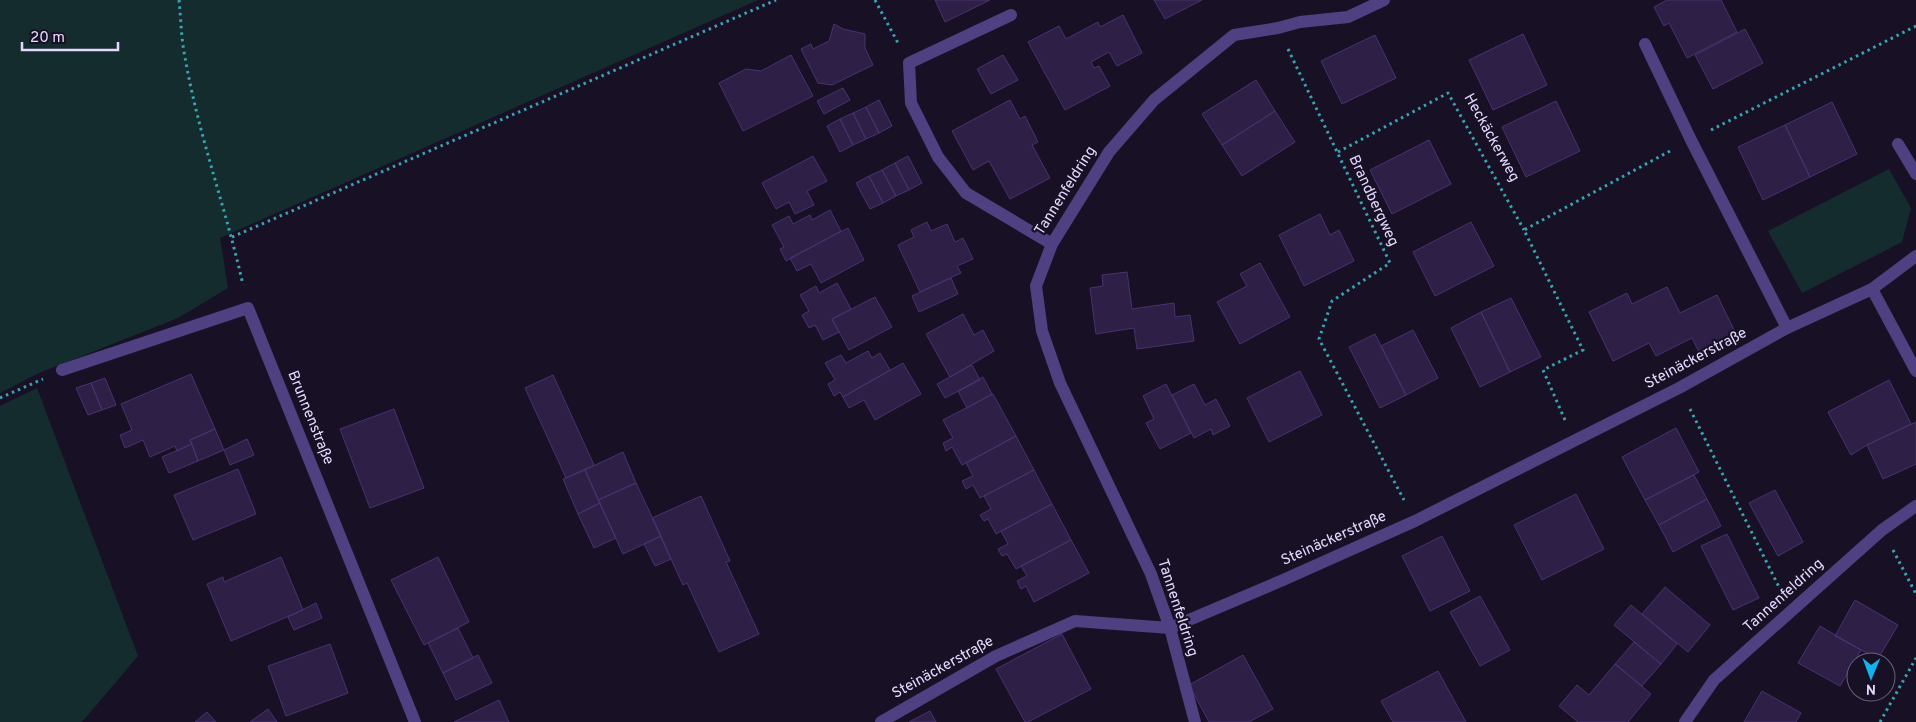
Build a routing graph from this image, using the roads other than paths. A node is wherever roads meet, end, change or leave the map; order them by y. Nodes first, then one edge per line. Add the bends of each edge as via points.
1 (1384, 0) edge
2 (1011, 15) dead end
3 (1645, 44) dead end
4 (1898, 144) dead end
5 (1916, 174) edge
6 (1052, 244) junction
7 (1916, 256) edge
8 (1872, 289) junction
9 (1787, 328) junction
10 (62, 370) road end
11 (1916, 371) edge
12 (1916, 506) edge
13 (1170, 628) junction
14 (409, 720) edge
15 (881, 722) edge
16 (1195, 722) edge
17 (1685, 722) edge

1 - 6 street, Tannenfeldring via 1348,18 1300,22 1234,35 1154,100 1109,152
2 - 6 street via 909,63 911,104 938,157 966,193
3 - 9 street
4 - 5 street
6 - 13 street, Tannenfeldring via 1036,286 1042,331 1060,383 1151,574
7 - 8 street, Steinäckerstraße
8 - 9 street, Steinäckerstraße
8 - 11 street
9 - 13 street, Steinäckerstraße via 1680,388 1415,521
10 - 14 street, Brunnenstraße via 248,308
12 - 17 street, Tannenfeldring via 1882,530 1714,680
13 - 15 street, Steinäckerstraße via 1075,621 996,656
13 - 16 street, Tannenfeldring

